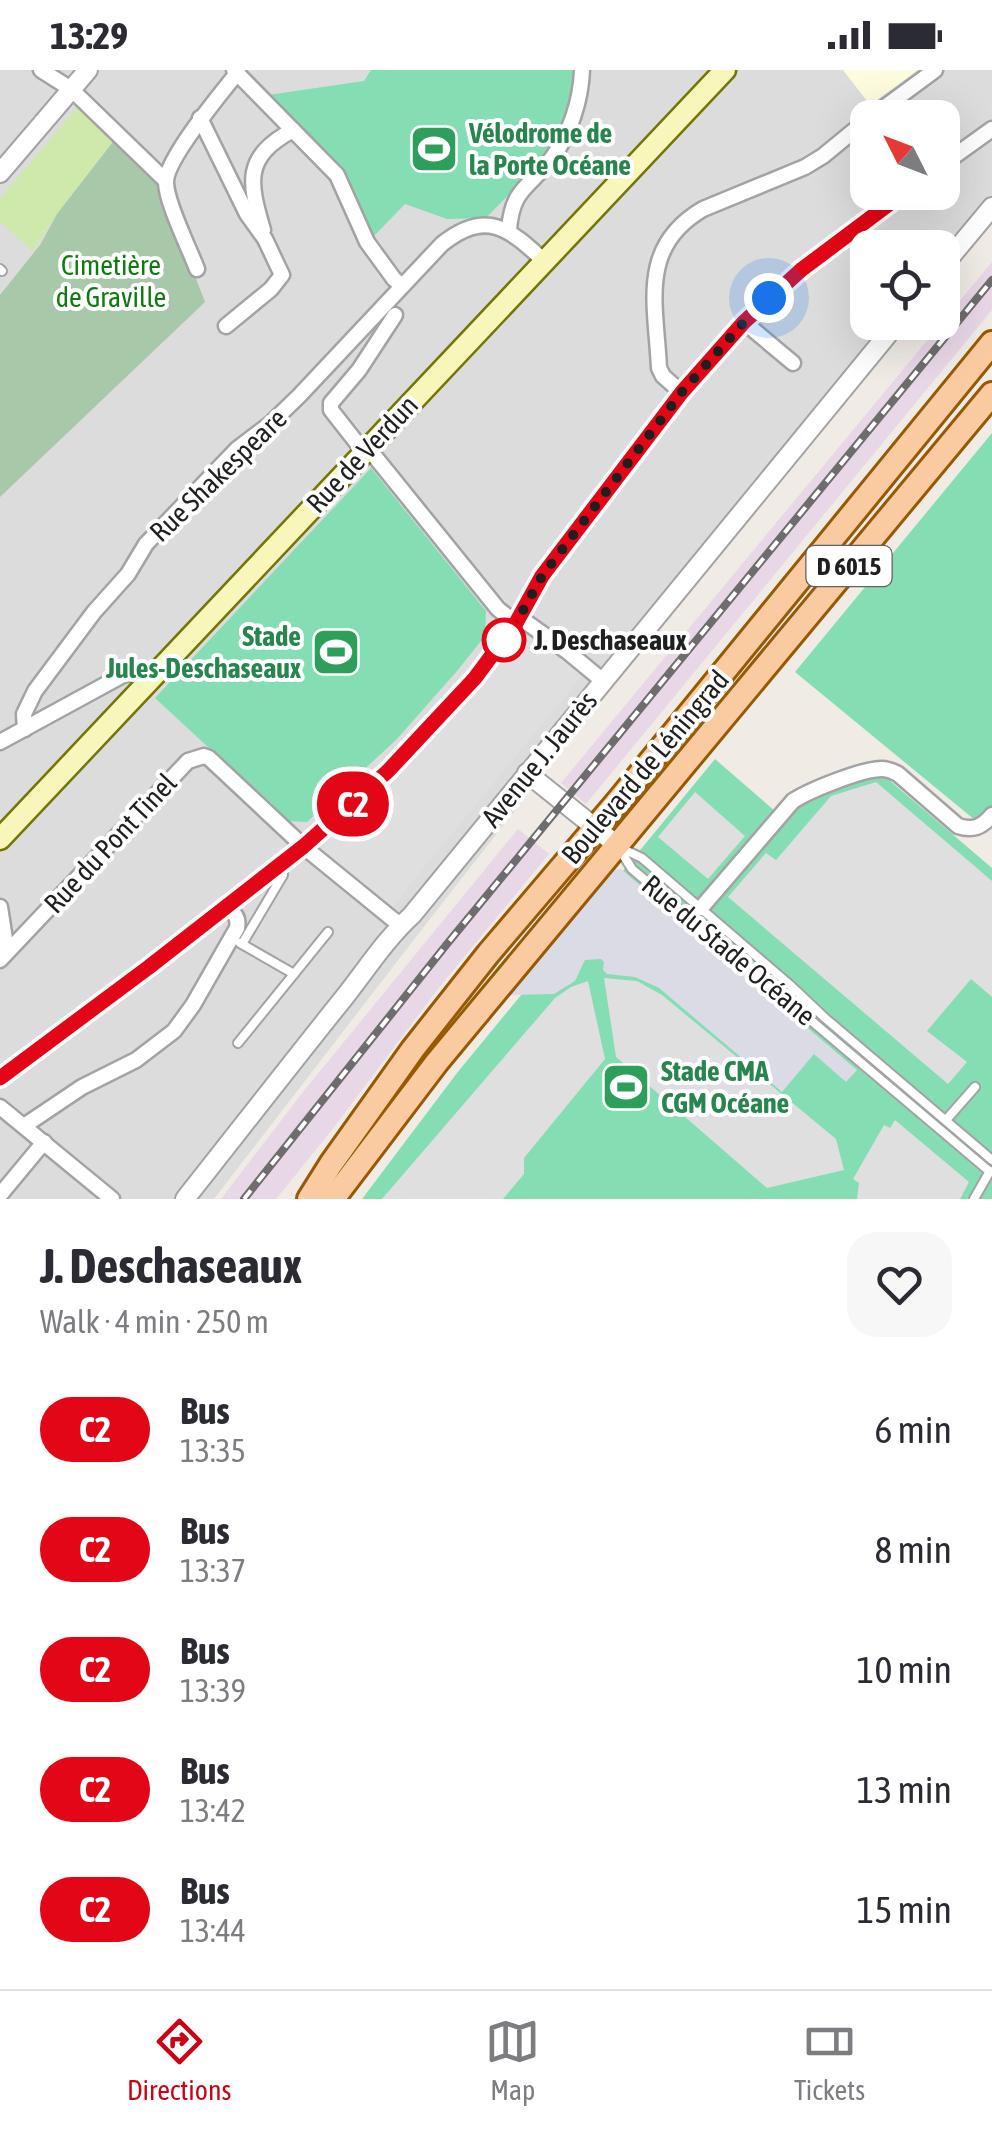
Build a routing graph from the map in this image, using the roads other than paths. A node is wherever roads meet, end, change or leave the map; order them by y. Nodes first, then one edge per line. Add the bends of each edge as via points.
1 (41, 70) edge
2 (88, 70) edge
3 (582, 70) edge
4 (725, 70) edge
5 (934, 70) edge
6 (236, 71) edge
7 (71, 89) junction
8 (893, 100) edge
9 (200, 118) junction
10 (992, 129) edge
11 (293, 130) junction
12 (850, 134) edge
13 (960, 152) edge
14 (0, 173) edge
15 (166, 180) junction
16 (992, 207) edge
17 (881, 210) edge
18 (509, 230) junction
19 (265, 239) junction
20 (960, 245) edge
21 (545, 262) junction
22 (197, 270) dead end
23 (402, 286) junction
24 (395, 315) dead end
25 (744, 322) junction
26 (226, 326) dead end
27 (883, 340) edge
28 (992, 343) edge
29 (793, 363) dead end
30 (682, 392) junction
31 (992, 394) edge
32 (366, 450) junction
33 (518, 620) junction
34 (150, 680) junction
35 (603, 680) junction
36 (108, 683) junction
37 (128, 703) junction
38 (25, 729) junction
39 (0, 742) edge
40 (527, 773) junction
41 (992, 815) edge
42 (596, 828) junction
43 (0, 839) edge
44 (304, 846) junction
45 (618, 846) junction
46 (282, 863) junction
47 (0, 907) edge
48 (226, 907) junction
49 (701, 908) junction
50 (401, 926) junction
51 (328, 932) dead end
52 (237, 941) junction
53 (4, 956) edge
54 (294, 974) junction
55 (238, 1043) dead end
56 (0, 1078) edge
57 (975, 1087) dead end
58 (0, 1107) edge
59 (946, 1120) junction
60 (24, 1126) junction
61 (44, 1142) junction
62 (992, 1160) edge
63 (991, 1169) edge
64 (0, 1195) edge
65 (112, 1199) edge
66 (186, 1199) edge
67 (308, 1199) edge
68 (332, 1199) edge
69 (974, 1199) edge

1 - 7 street
2 - 7 street
3 - 18 street via 563,140 514,201
4 - 21 main road, Rue de Verdun
5 - 8 street
6 - 9 street
6 - 11 street
7 - 14 street
7 - 15 street
9 - 15 street
9 - 19 street
10 - 13 street
11 - 19 street via 267,148 254,170 253,196
11 - 23 street via 337,175 368,242
12 - 30 street via 806,167 703,209 673,231 655,274 659,368
15 - 22 street
16 - 20 street
17 - 25 street
18 - 21 street
18 - 23 street, Rue Shakespeare via 480,224 454,234
19 - 26 street via 282,275
21 - 32 main road, Rue de Verdun
23 - 38 street, Rue Shakespeare via 300,396 237,449 146,544 35,692
24 - 32 street via 331,403
25 - 29 street
25 - 30 street
27 - 35 street, Avenue J. Jaurès
28 - 42 main road, Boulevard de Léningrad / D 6015
30 - 33 street via 542,576
31 - 45 main road, Boulevard de Léningrad / D 6015
32 - 33 street via 498,609
32 - 34 main road, Rue de Verdun
33 - 35 street
33 - 44 street via 431,727
34 - 36 street via 136,672
34 - 37 main road, Rue de Verdun
35 - 40 street, Avenue J. Jaurès
36 - 37 street
36 - 38 street
37 - 43 main road, Rue de Verdun
38 - 39 street
40 - 42 street
40 - 50 street, Avenue J. Jaurès
41 - 49 street via 975,828 958,826 898,774 878,769 794,801
42 - 45 street
42 - 67 main road, Boulevard de Léningrad / D 6015 via 413,1049
44 - 46 street
44 - 50 street, Rue du Pont Tinel
44 - 53 street, Rue du Pont Tinel via 210,758 196,757
45 - 49 lane, Rue du Stade Océane
45 - 63 lane, Rue du Stade Océane via 632,869
45 - 68 main road, Boulevard de Léningrad / D 6015
46 - 48 street
46 - 52 lane via 282,875
47 - 53 street
48 - 52 street via 236,914
48 - 56 street
49 - 59 lane, Rue du Stade Océane
50 - 66 street, Avenue J. Jaurès
51 - 54 lane
52 - 54 lane
52 - 60 street via 174,1031
54 - 55 lane
57 - 59 lane
58 - 60 street
59 - 62 lane, Rue du Stade Océane
60 - 61 street
61 - 64 street
61 - 65 street
63 - 69 lane, Rue du Stade Océane

